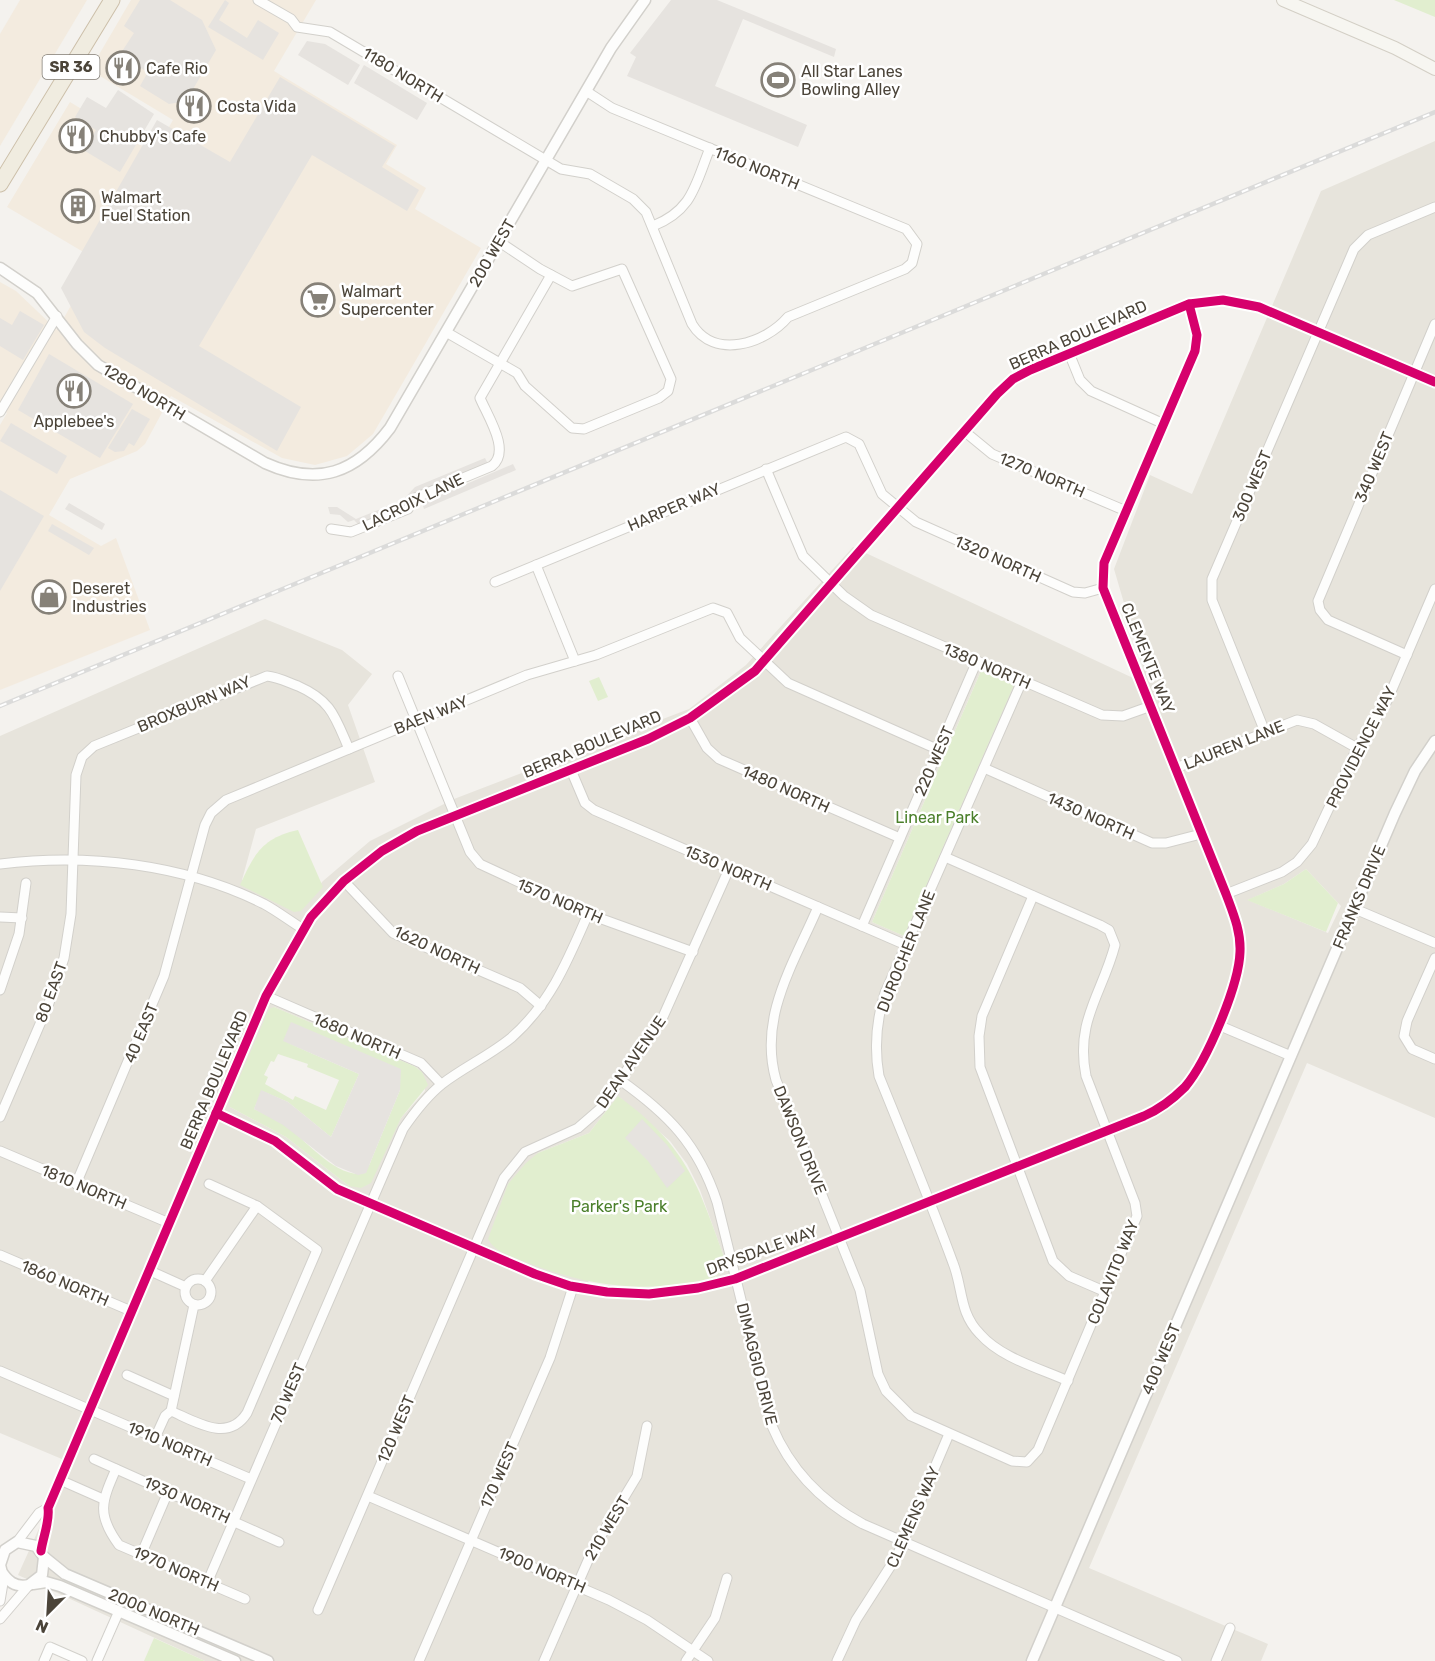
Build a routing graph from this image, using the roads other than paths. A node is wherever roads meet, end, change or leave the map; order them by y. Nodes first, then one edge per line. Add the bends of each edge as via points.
1 (112, 0) edge
2 (258, 0) edge
3 (645, 0) edge
4 (1283, 0) edge
5 (1395, 48) junction
6 (1435, 61) edge
7 (1435, 69) edge
8 (586, 91) junction
9 (710, 148) junction
10 (546, 160) junction
11 (0, 184) edge
12 (1435, 207) edge
13 (653, 226) junction
14 (498, 241) junction
15 (917, 253) joint
16 (0, 268) edge
17 (551, 275) junction
18 (1189, 304) junction
19 (57, 316) junction
20 (1435, 324) edge
21 (446, 332) junction
22 (1318, 332) junction
23 (1069, 353) junction
24 (500, 363) junction
25 (1414, 373) junction
26 (1435, 382) edge
27 (0, 412) edge
28 (1164, 424) junction
29 (964, 431) junction
30 (854, 440) joint
31 (766, 469) junction
32 (315, 475) joint
33 (899, 508) junction
34 (1126, 511) junction
35 (331, 529) dead end
36 (536, 565) junction
37 (495, 582) dead end
38 (832, 585) junction
39 (1103, 588) junction
40 (1435, 589) edge
41 (1407, 655) junction
42 (575, 660) junction
43 (977, 661) junction
44 (764, 662) junction
45 (398, 676) dead end
46 (1022, 681) junction
47 (1151, 706) junction
48 (690, 718) junction
49 (416, 721) junction
50 (1265, 732) junction
51 (1435, 741) edge
52 (349, 748) junction
53 (1357, 748) junction
54 (939, 750) junction
55 (82, 757) joint
56 (984, 768) junction
57 (1176, 768) junction
58 (571, 770) junction
59 (456, 816) junction
60 (1201, 834) junction
61 (900, 838) junction
62 (945, 857) junction
63 (74, 860) junction
64 (0, 864) edge
65 (729, 869) junction
66 (191, 878) junction
67 (344, 880) junction
68 (26, 883) dead end
69 (1226, 894) junction
70 (1033, 896) junction
71 (818, 907) junction
72 (1355, 909) junction
73 (588, 914) junction
74 (0, 917) edge
75 (22, 918) junction
76 (862, 926) junction
77 (303, 929) junction
78 (1435, 943) edge
79 (906, 945) junction
80 (693, 952) junction
81 (1435, 958) edge
82 (0, 990) edge
83 (266, 996) junction
84 (541, 1006) junction
85 (1218, 1025) junction
86 (1291, 1056) junction
87 (1435, 1059) edge
88 (620, 1080) junction
89 (441, 1084) junction
90 (216, 1113) junction
91 (0, 1117) edge
92 (1108, 1131) junction
93 (0, 1151) edge
94 (1018, 1167) junction
95 (76, 1184) junction
96 (209, 1184) dead end
97 (929, 1202) junction
98 (370, 1203) junction
99 (257, 1206) junction
100 (168, 1223) junction
101 (839, 1238) junction
102 (474, 1249) junction
103 (0, 1255) edge
104 (148, 1270) junction
105 (735, 1279) junction
106 (205, 1281) junction
107 (186, 1287) junction
108 (573, 1287) junction
109 (1106, 1292) junction
110 (194, 1305) junction
111 (131, 1311) junction
112 (0, 1371) edge
113 (127, 1375) dead end
114 (1068, 1381) junction
115 (174, 1396) junction
116 (89, 1409) junction
117 (171, 1411) junction
118 (647, 1426) dead end
119 (949, 1434) junction
120 (155, 1438) junction
121 (94, 1459) dead end
122 (1027, 1462) joint
123 (116, 1469) junction
124 (251, 1479) junction
125 (60, 1480) junction
126 (168, 1492) junction
127 (368, 1496) junction
128 (103, 1499) junction
129 (48, 1508) junction
130 (233, 1521) junction
131 (471, 1540) junction
132 (902, 1541) junction
133 (279, 1542) dead end
134 (9, 1544) edge
135 (43, 1554) junction
136 (141, 1555) junction
137 (2, 1573) edge
138 (727, 1578) dead end
139 (207, 1583) junction
140 (31, 1585) junction
141 (576, 1585) junction
142 (244, 1599) dead end
143 (0, 1601) edge
144 (1055, 1607) junction
145 (318, 1610) dead end
146 (119, 1611) junction
147 (0, 1619) edge
148 (1230, 1628) dead end
149 (693, 1651) junction
150 (44, 1661) edge
151 (82, 1661) edge
152 (97, 1661) edge
153 (235, 1661) edge
154 (268, 1661) edge
155 (419, 1661) edge
156 (544, 1661) edge
157 (686, 1661) edge
158 (708, 1661) edge
159 (837, 1661) edge
160 (1032, 1661) edge
161 (1177, 1661) edge
162 (1216, 1661) edge

1 - 11 highway, SR 36
2 - 10 street, 1180 NORTH via 291,19 297,27 330,32
3 - 8 street, 200 WEST
4 - 5 main road
5 - 6 main road
5 - 7 main road
8 - 9 street, 1160 NORTH via 612,108
8 - 10 street, 200 WEST
9 - 13 street via 684,208
9 - 15 street, 1160 NORTH via 906,229 913,236
10 - 13 street, 1180 NORTH via 570,172 590,174 633,199
10 - 14 street, 200 WEST
12 - 22 street, 300 WEST via 1368,235 1358,244
13 - 15 street, 1180 NORTH via 696,329 709,341 728,347 778,329 788,317 905,269
14 - 17 street
14 - 21 street, 200 WEST
16 - 19 street, 1280 NORTH via 37,293
17 - 24 street, LACROIX LANE
17 - 24 street via 573,285 622,269 671,379 668,391 659,399 578,430 567,425 525,386 517,373
18 - 22 street, BERRA BOULEVARD via 1223,300 1246,303
18 - 23 street, BERRA BOULEVARD
18 - 28 street, CLEMENTE WAY via 1196,346
19 - 27 street
19 - 32 street, 1280 NORTH via 98,365 265,463
20 - 25 street, 340 WEST
21 - 24 street
21 - 32 street, 200 WEST via 378,443 348,467
22 - 25 street, BERRA BOULEVARD
22 - 50 street, 300 WEST via 1211,584 1212,600
23 - 28 street via 1080,380 1090,392
23 - 29 street, BERRA BOULEVARD via 1013,379
24 - 35 street, LACROIX LANE via 480,398 502,451 500,460 415,498 408,508 351,532
25 - 26 street, BERRA BOULEVARD
25 - 41 street, 340 WEST via 1320,592 1320,610 1331,622
28 - 34 street, CLEMENTE WAY
29 - 33 street, BERRA BOULEVARD
29 - 34 street, 1270 NORTH via 992,454
30 - 31 street, HARPER WAY via 839,439
30 - 33 street, 1320 NORTH via 860,444 879,489
31 - 36 street, HARPER WAY
31 - 38 street, 1380 NORTH via 803,556
33 - 38 street, BERRA BOULEVARD
33 - 39 street, 1320 NORTH via 921,525 1068,590 1085,593
34 - 39 street, CLEMENTE WAY via 1104,563
36 - 37 street, HARPER WAY
36 - 42 street
38 - 43 street, 1380 NORTH via 871,615
38 - 44 street, BERRA BOULEVARD
39 - 47 street, CLEMENTE WAY
40 - 41 street, PROVIDENCE WAY
41 - 53 street, PROVIDENCE WAY via 1387,701
42 - 44 street, BAEN WAY via 596,655 705,609 721,609 740,638
42 - 49 street, BAEN WAY via 527,675
43 - 46 street, 1380 NORTH
43 - 54 street, 220 WEST
44 - 48 street, BERRA BOULEVARD
44 - 54 street via 799,689
45 - 49 street, 1570 NORTH
46 - 47 street, 1380 NORTH via 1109,717 1129,715
46 - 56 street, DUROCHER LANE
47 - 57 street, CLEMENTE WAY
48 - 58 street, BERRA BOULEVARD
48 - 61 street, 1480 NORTH via 707,748 719,759
49 - 52 street, BAEN WAY
49 - 59 street, 1570 NORTH
50 - 53 street, LAUREN LANE via 1293,721 1306,721
50 - 57 street, LAUREN LANE
51 - 72 street, FRANKS DRIVE via 1407,787
52 - 55 street, BROXBURN WAY via 323,699 267,676 94,746
52 - 66 street, BAEN WAY via 220,804 205,825
53 - 69 street, PROVIDENCE WAY via 1318,833 1303,856 1282,872
54 - 61 street, 220 WEST
55 - 63 street, 80 EAST via 76,775
56 - 60 street, 1430 NORTH via 1152,843
56 - 62 street, DUROCHER LANE
57 - 60 street, CLEMENTE WAY
58 - 59 street, BERRA BOULEVARD
58 - 65 street, 1530 NORTH via 585,803 594,810
59 - 67 street, BERRA BOULEVARD via 417,831
59 - 73 street, 1570 NORTH via 470,852 484,868
60 - 69 street, CLEMENTE WAY
61 - 76 street, 220 WEST
62 - 70 street
62 - 79 street, DUROCHER LANE
63 - 64 street
63 - 66 street via 130,865
63 - 91 street, 80 EAST via 72,914 64,958
65 - 71 street, 1530 NORTH
65 - 80 street, DEAN AVENUE
66 - 77 street via 255,900
66 - 95 street, 40 EAST via 153,1005
67 - 77 street, BERRA BOULEVARD
67 - 84 street, 1620 NORTH via 393,933 520,988
68 - 75 street
69 - 85 street, CLEMENTE WAY via 1239,928 1240,961
70 - 92 street, COLAVITO WAY via 1100,925 1114,937 1113,953 1090,1006 1083,1038 1086,1076
70 - 94 street via 986,1006 979,1036 983,1077
71 - 76 street, 1530 NORTH
71 - 101 street, DAWSON DRIVE via 776,1002 770,1051 776,1080
72 - 78 street
72 - 86 street, FRANKS DRIVE
73 - 80 street, 1570 NORTH
73 - 84 street, 70 WEST via 562,973
74 - 75 street
75 - 82 street via 16,949
76 - 79 street, 1530 NORTH
77 - 83 street, BERRA BOULEVARD
79 - 97 street, DUROCHER LANE via 882,1003 876,1056 879,1076
80 - 88 street, DEAN AVENUE via 662,1019
81 - 87 street via 1405,1027 1404,1039 1412,1049
83 - 89 street, 1680 NORTH via 421,1063
83 - 90 street, BERRA BOULEVARD
84 - 89 street, 70 WEST via 495,1050
85 - 86 street
85 - 92 street, DRYSDALE WAY via 1196,1072 1176,1095 1153,1112
86 - 144 street, 400 WEST
88 - 102 street, DEAN AVENUE via 586,1123 538,1144 513,1164
88 - 105 street, DIMAGGIO DRIVE via 660,1109 695,1152 717,1202
89 - 98 street, 70 WEST via 403,1129
90 - 98 street, DRYSDALE WAY via 261,1132 337,1189
90 - 100 street, BERRA BOULEVARD
92 - 94 street, DRYSDALE WAY
92 - 109 street, COLAVITO WAY via 1137,1216
93 - 95 street, 1810 NORTH
94 - 97 street, DRYSDALE WAY
94 - 109 street via 1053,1262 1069,1276
95 - 100 street, 1810 NORTH
96 - 99 street
97 - 101 street, DRYSDALE WAY
97 - 114 street, DUROCHER LANE via 955,1266 962,1304 973,1327 998,1349
98 - 102 street, DRYSDALE WAY
98 - 124 street, 70 WEST
99 - 106 street
99 - 117 street via 317,1250 240,1422 225,1429 213,1429
100 - 104 street, BERRA BOULEVARD
101 - 105 street, DRYSDALE WAY
101 - 119 street, DAWSON DRIVE via 860,1290 878,1374 886,1391 910,1416
102 - 108 street, DRYSDALE WAY
102 - 127 street, 120 WEST
103 - 111 street, 1860 NORTH
104 - 107 street
104 - 111 street, BERRA BOULEVARD
105 - 108 street, DRYSDALE WAY via 649,1294
105 - 132 street, DIMAGGIO DRIVE via 768,1414 788,1457 832,1505
106 - 107 street via 194,1279
106 - 110 street via 212,1295 205,1304
107 - 110 street via 186,1298
108 - 131 street, 170 WEST via 550,1358
109 - 114 street, COLAVITO WAY
110 - 115 street
111 - 116 street, BERRA BOULEVARD
112 - 116 street, 1910 NORTH
113 - 115 street
114 - 122 street, COLAVITO WAY via 1038,1450
115 - 117 street
116 - 120 street, 1910 NORTH
116 - 125 street, BERRA BOULEVARD
117 - 120 street
118 - 141 street, 210 WEST via 637,1476
119 - 122 street, DAWSON DRIVE via 1012,1461
119 - 132 street, CLEMENS WAY
120 - 124 street, 1910 NORTH
121 - 123 street, 1930 NORTH
123 - 126 street, 1930 NORTH
123 - 128 street
124 - 130 street, 70 WEST
125 - 128 street
125 - 129 street, BERRA BOULEVARD
126 - 130 street, 1930 NORTH
126 - 136 street
127 - 131 street, 1900 NORTH
127 - 145 street, 120 WEST
128 - 136 street, 1970 NORTH via 114,1538 119,1545
129 - 134 street, BERRA BOULEVARD
129 - 135 street, BERRA BOULEVARD
130 - 133 street, 1930 NORTH
130 - 139 street, 70 WEST
131 - 141 street, 1900 NORTH
131 - 155 street, 170 WEST
132 - 144 street, DIMAGGIO DRIVE
132 - 159 street, CLEMENS WAY via 891,1570 855,1620
134 - 135 street via 31,1543
134 - 137 street via 1,1557
135 - 140 street via 42,1575
135 - 154 street, 2000 NORTH via 65,1574
136 - 139 street, 1970 NORTH
137 - 140 street via 18,1586
137 - 143 street
138 - 149 street via 715,1618
139 - 142 street, 1970 NORTH
140 - 146 street, 2000 NORTH via 53,1583
140 - 147 street
141 - 149 street, 1900 NORTH via 631,1611
141 - 156 street, 210 WEST
144 - 160 street, 400 WEST
144 - 161 street, DIMAGGIO DRIVE
146 - 152 street
146 - 153 street, 2000 NORTH
148 - 162 street
149 - 157 street
149 - 158 street, 1900 NORTH
150 - 151 street via 50,1647

